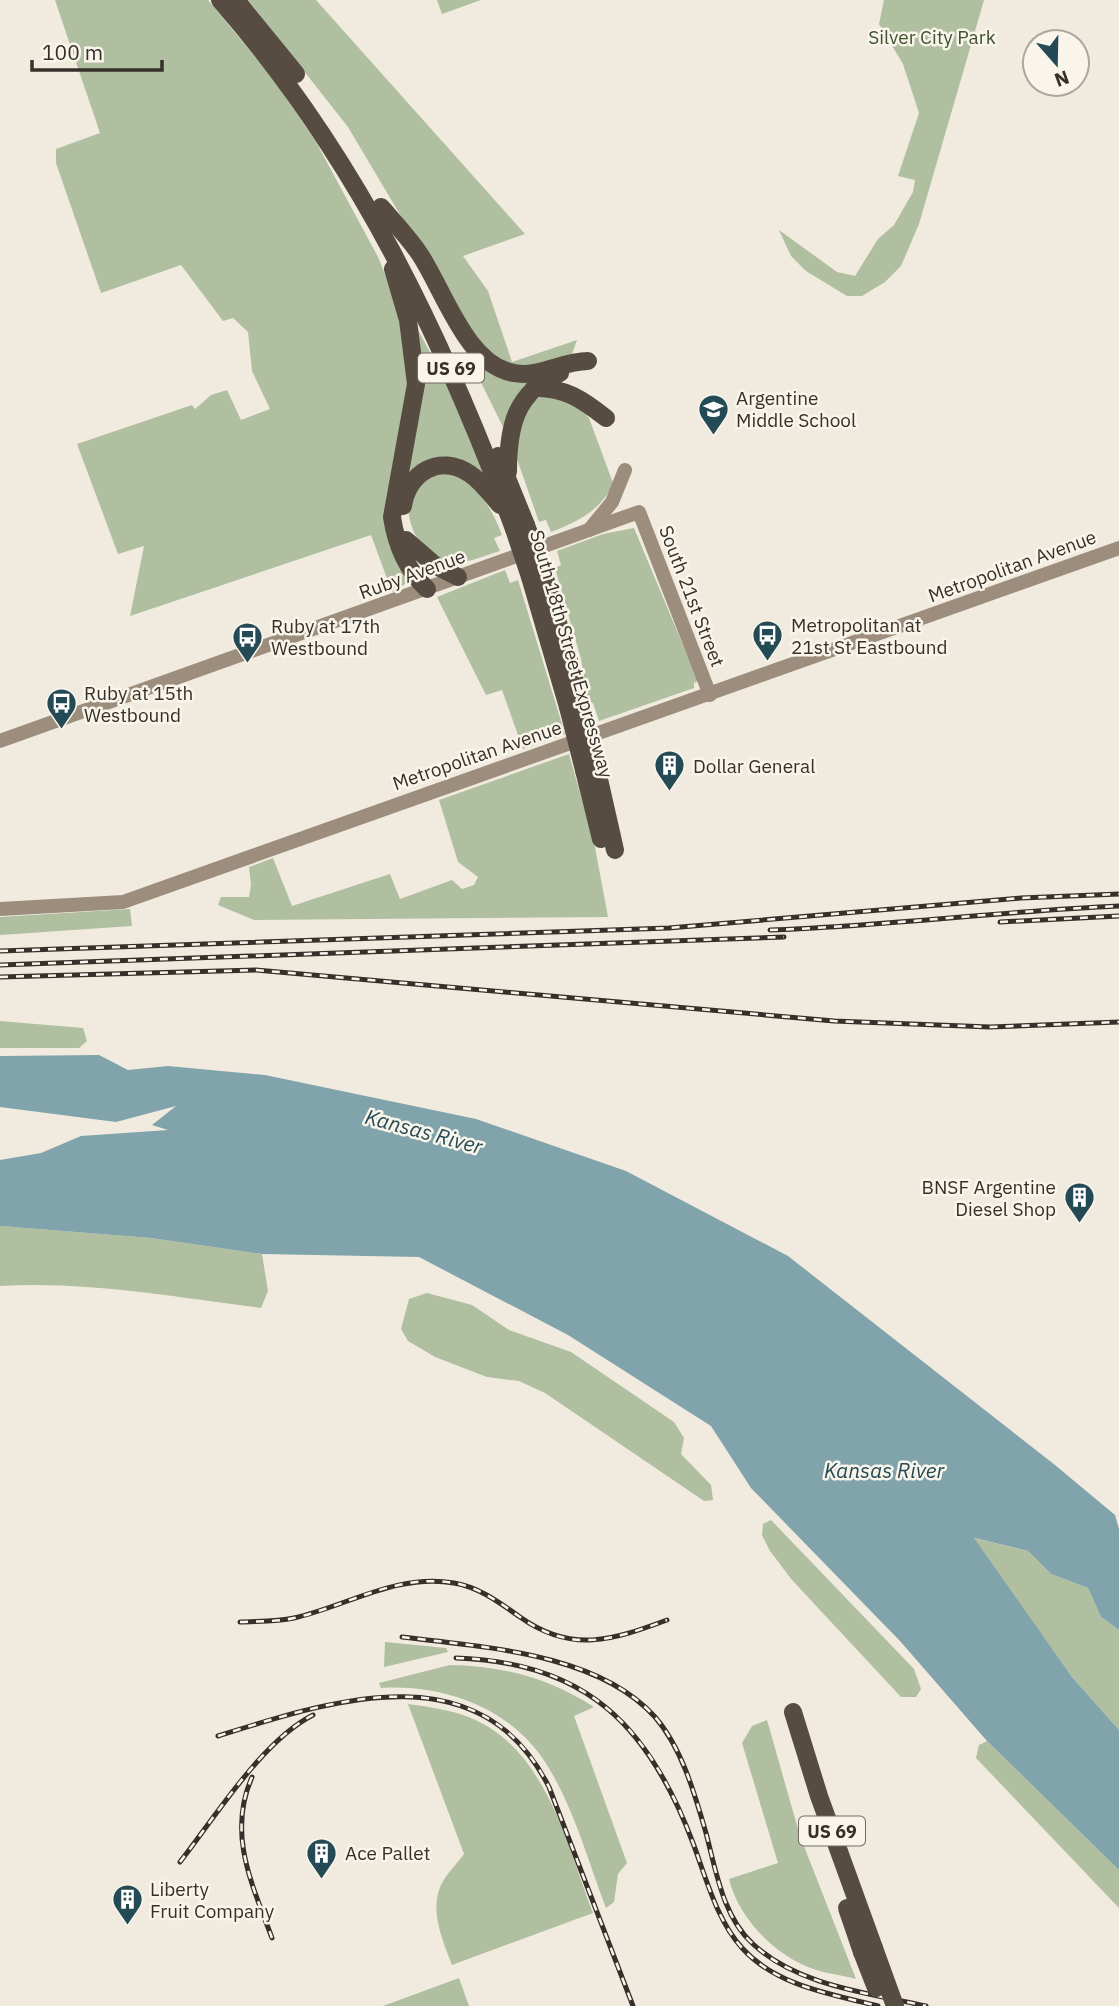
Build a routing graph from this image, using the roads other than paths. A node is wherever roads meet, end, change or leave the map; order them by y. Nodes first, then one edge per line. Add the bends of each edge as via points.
1 (220, 0) edge
2 (236, 0) edge
3 (381, 207) junction
4 (381, 228) junction
5 (534, 388) junction
6 (606, 418) dead end
7 (625, 470) dead end
8 (508, 479) junction
9 (639, 512) joint
10 (516, 523) junction
11 (588, 531) junction
12 (406, 540) junction
13 (1119, 548) edge
14 (458, 577) junction
15 (427, 589) junction
16 (710, 695) junction
17 (0, 741) edge
18 (610, 851) dead end
19 (0, 909) edge
20 (788, 1714) dead end
21 (868, 1950) junction
22 (882, 2006) edge
23 (895, 2006) edge

1 - 4 highway, South 18th Street Expressway / US 69 via 283,75
2 - 3 highway, South 18th Street Expressway / US 69 via 316,100
3 - 5 highway via 419,253 468,339 490,363 504,371 529,374 571,361 588,361
3 - 8 highway, South 18th Street Expressway / US 69 via 450,341
4 - 10 highway, South 18th Street Expressway / US 69 via 450,366
4 - 15 highway via 408,320 416,384 392,517 412,576
5 - 6 highway via 568,392
5 - 8 highway via 515,410 508,440
7 - 11 main road via 612,502
8 - 10 highway, South 18th Street Expressway / US 69
9 - 11 main road, Ruby Avenue
9 - 16 main road, South 21st Street
10 - 12 highway via 469,474 436,466 424,470 405,491 402,525
10 - 18 highway, South 18th Street Expressway / US 69, bridge via 537,574
11 - 14 main road, Ruby Avenue
12 - 14 highway via 436,566
12 - 15 highway
13 - 16 main road, Metropolitan Avenue
14 - 15 main road, Ruby Avenue
15 - 17 main road, Ruby Avenue
16 - 19 main road, Metropolitan Avenue via 123,902
20 - 21 highway, US 69
21 - 22 highway, US 69, bridge
21 - 23 highway, US 69, bridge

